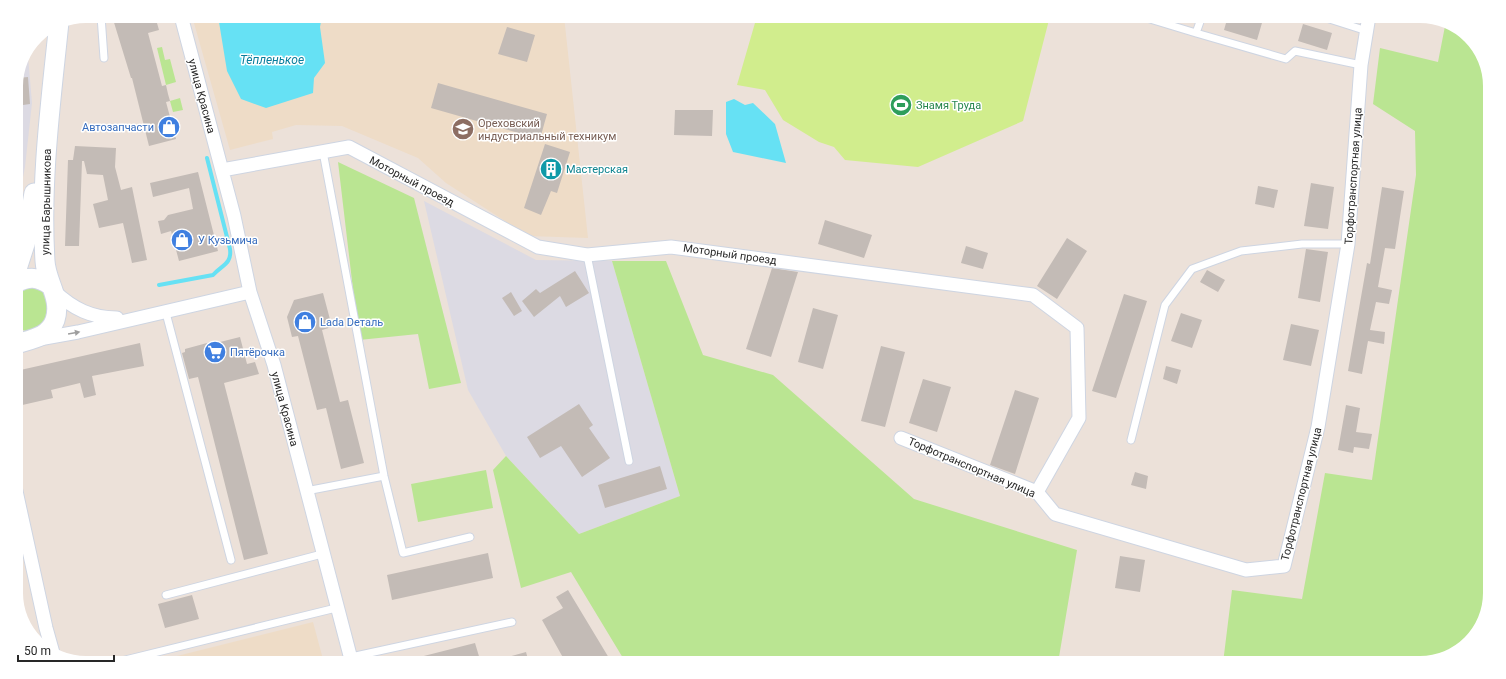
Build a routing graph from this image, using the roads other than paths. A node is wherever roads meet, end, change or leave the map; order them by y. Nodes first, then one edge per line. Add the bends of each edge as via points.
1 (102, 23) edge
2 (183, 23) edge
3 (1163, 23) edge
4 (1200, 23) edge
5 (1341, 23) edge
6 (1368, 23) edge
7 (58, 30) edge
8 (1366, 31) junction
9 (1196, 33) junction
10 (104, 58) dead end
11 (1361, 65) junction
12 (47, 135) junction
13 (324, 157) dead end
14 (222, 170) junction
15 (1348, 244) junction
16 (23, 250) edge
17 (587, 255) junction
18 (23, 279) edge
19 (52, 288) junction
20 (250, 292) junction
21 (166, 313) junction
22 (137, 318) junction
23 (23, 340) edge
24 (901, 438) dead end
25 (1131, 440) dead end
26 (629, 461) dead end
27 (384, 476) junction
28 (306, 491) junction
29 (1038, 492) junction
30 (23, 529) edge
31 (470, 537) dead end
32 (322, 554) junction
33 (231, 560) dead end
34 (166, 595) dead end
35 (336, 608) junction
36 (512, 622) dead end
37 (51, 645) edge
38 (142, 656) edge
39 (351, 656) edge
40 (369, 656) edge

1 - 10 lane
2 - 14 street, улица Красина
3 - 9 lane
4 - 9 lane
5 - 8 lane
6 - 8 street, Торфотранспортная улица
7 - 12 main road, улица Барышникова
8 - 11 street, Торфотранспортная улица
9 - 11 lane via 1286,59 1295,51
11 - 15 street, Торфотранспортная улица
12 - 16 main road, улица Барышникова
12 - 19 main road, улица Барышникова via 44,243 45,266
13 - 27 lane
14 - 17 street, Моторный проезд via 348,147 538,247
14 - 20 street, улица Красина
15 - 25 lane via 1302,244 1241,250 1192,269 1165,306
15 - 29 street, Торфотранспортная улица via 1318,427 1284,566 1246,570 1055,514
17 - 26 lane
17 - 29 street, Моторный проезд via 671,247 1034,295 1076,328 1079,418
18 - 19 main road via 34,277
19 - 22 street via 66,303 88,314 103,318
19 - 23 main road, улица Барышникова via 57,304 55,320 49,331
20 - 21 street
20 - 28 street, улица Красина via 270,353
21 - 22 street
21 - 33 lane
23 -> 22 street, улица Барышникова via 78,332
24 - 29 street, Торфотранспортная улица
27 - 28 lane
27 - 31 lane via 403,553
28 - 32 street, улица Красина
30 - 37 street
32 - 34 lane
32 - 35 street, улица Красина
35 - 38 lane
35 - 39 street, улица Красина
36 - 40 lane

